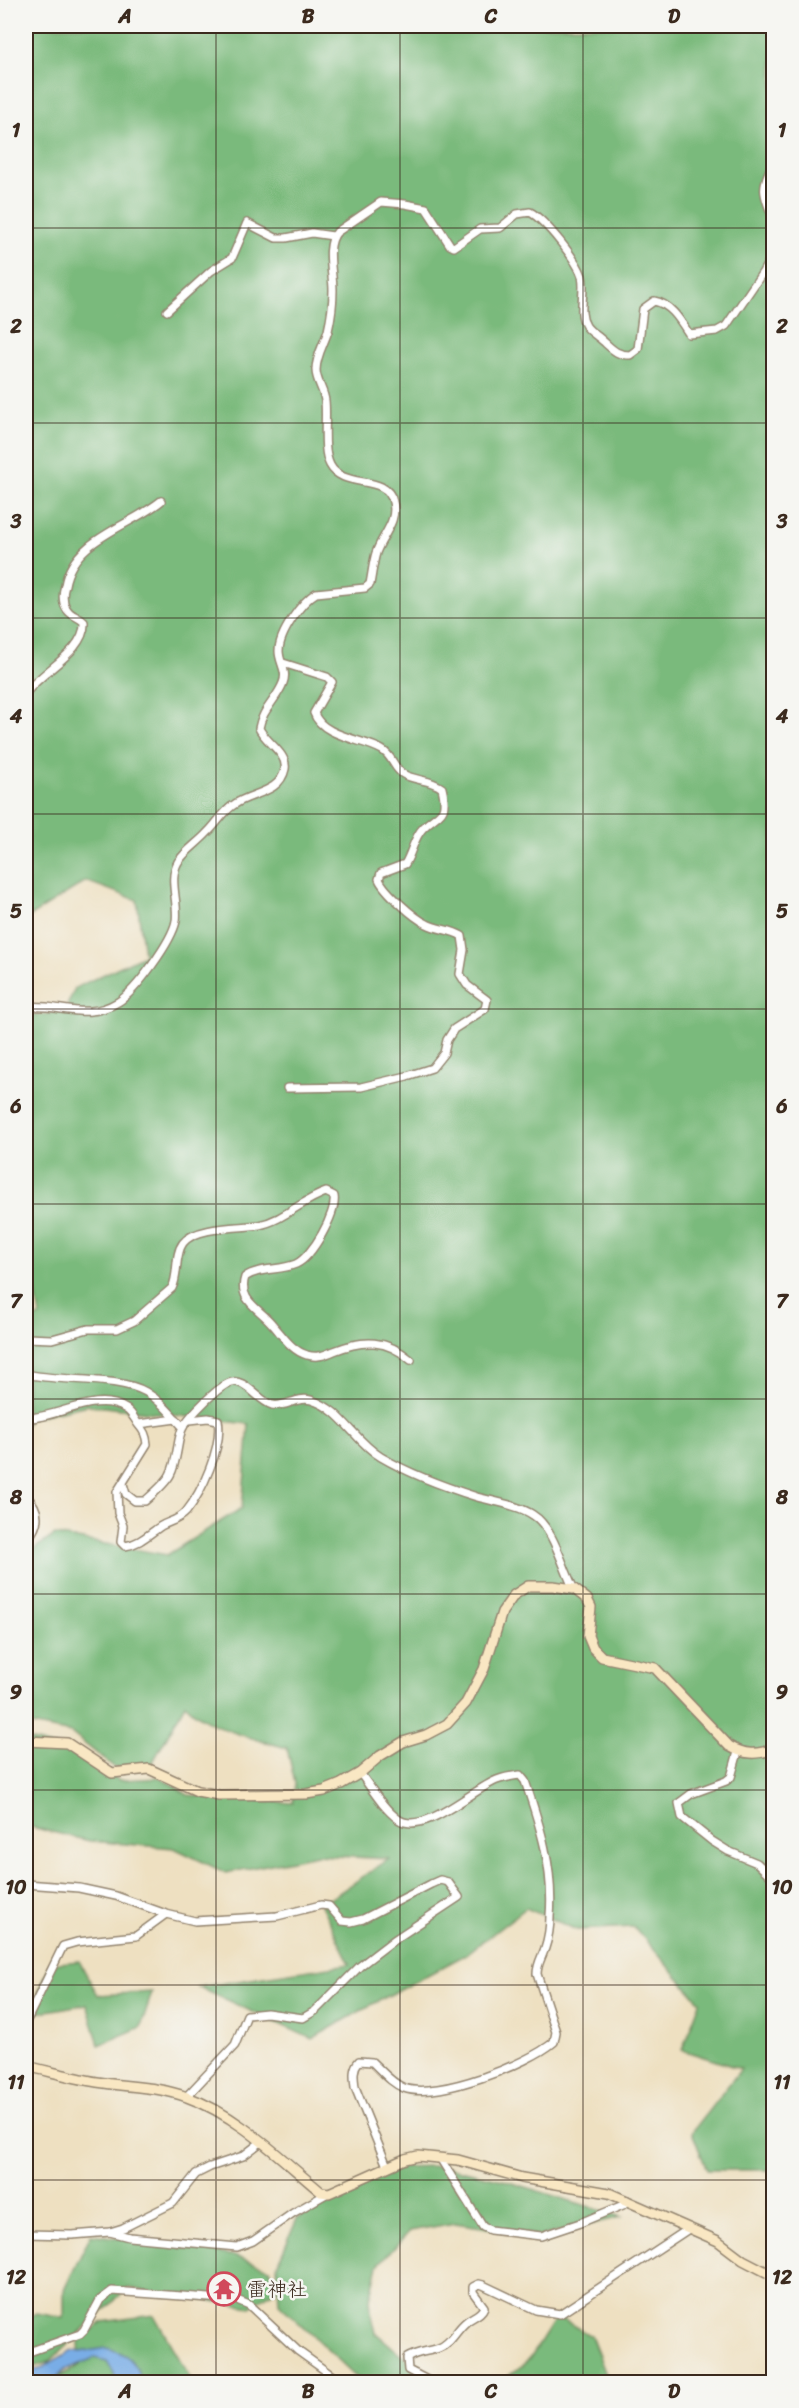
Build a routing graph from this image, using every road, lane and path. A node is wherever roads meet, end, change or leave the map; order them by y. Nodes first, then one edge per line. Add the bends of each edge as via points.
1 (774, 162) edge
2 (774, 219) edge
3 (333, 236) junction
4 (774, 252) edge
5 (167, 311) dead end
6 (161, 501) dead end
7 (283, 663) junction
8 (26, 693) edge
9 (26, 1006) edge
10 (287, 1088) dead end
11 (26, 1338) edge
12 (411, 1360) dead end
13 (26, 1374) edge
14 (26, 1418) edge
15 (176, 1419) junction
16 (190, 1420) junction
17 (139, 1424) junction
18 (183, 1427) junction
19 (123, 1484) junction
20 (26, 1496) edge
21 (26, 1541) edge
22 (574, 1589) junction
23 (26, 1741) edge
24 (774, 1749) edge
25 (738, 1752) junction
26 (360, 1773) junction
27 (774, 1879) edge
28 (26, 1884) edge
29 (166, 1914) junction
30 (26, 2022) edge
31 (26, 2066) edge
32 (187, 2097) junction
33 (261, 2142) junction
34 (440, 2158) junction
35 (387, 2166) junction
36 (329, 2193) junction
37 (627, 2200) junction
38 (690, 2228) junction
39 (110, 2232) junction
40 (26, 2234) edge
41 (774, 2276) edge
42 (26, 2353) edge
43 (341, 2382) edge
44 (431, 2382) edge

1 - 2 street via 763,190
3 - 4 street via 381,202 426,208 454,247 480,230 500,228 517,214 530,212 578,266 587,329 619,355 630,356 638,349 643,309 654,301 665,304 689,334 726,326
3 - 5 street via 312,233 276,238 247,223 232,258 211,271
3 - 7 street via 332,302 316,369 325,401 328,458 339,476 390,492 393,515 376,553 368,587 312,596 282,638 279,651
6 - 8 street via 101,537 71,564 63,593 65,606 71,615 84,622 83,634 66,656
7 - 9 street via 285,679 259,728 282,757 285,770 271,789 227,810 178,861 175,924 139,981 118,1002 96,1011
7 - 10 street via 332,682 314,713 320,723 382,749 401,773 442,788 442,813 422,828 405,864 381,873 379,879 391,897 428,926 462,936 460,974 467,985 487,1000 485,1009 453,1029 444,1053 432,1068 361,1087
11 - 12 street via 52,1339 88,1329 117,1329 134,1321 172,1288 181,1248 188,1239 221,1229 269,1223 326,1192 334,1196 334,1206 309,1253 298,1263 245,1277 243,1290 249,1303 272,1322 289,1344 306,1355 318,1357 368,1341 387,1345
13 - 15 street via 129,1386 144,1391
14 - 17 street via 103,1404 125,1408
15 - 17 street
15 - 18 street
16 - 18 street
16 - 19 street via 218,1420 219,1430 204,1483 185,1513 125,1546 121,1542 123,1526 116,1502
16 - 22 street via 217,1391 235,1382 273,1405 304,1399 327,1407 381,1457 438,1483 535,1515 561,1554
17 - 19 street via 146,1432 147,1444
18 - 19 street via 170,1475 146,1501 135,1501 126,1494
20 - 21 street via 38,1514 35,1529
22 - 25 main road via 591,1607 588,1636 602,1657 655,1668
22 - 26 main road via 528,1586 514,1595 502,1612 484,1669 466,1704 447,1724 403,1742
23 - 26 main road via 67,1743 112,1773 149,1769 183,1786 219,1795 306,1794 341,1784
24 - 25 main road via 755,1754
25 - 27 street via 726,1781 690,1794 679,1803 679,1810 682,1817 712,1841 757,1863
26 - 35 street via 388,1810 413,1824 431,1819 496,1780 520,1775 540,1827 550,1874 550,1916 537,1974 556,2032 554,2042 496,2073 432,2090 404,2088 372,2062 359,2061 353,2076 355,2087
28 - 29 street via 79,1888
29 - 30 street via 136,1936 63,1946
29 - 32 street via 195,1921 259,1918 321,1905 329,1906 342,1921 351,1922 440,1880 448,1882 459,1897 369,1960 303,2018 267,2013 247,2015 235,2045
31 - 32 main road
32 - 33 main road
33 - 36 main road via 321,2192
33 - 39 street via 243,2156 196,2174 173,2203
34 - 35 main road via 418,2156
34 - 37 main road
34 - 37 street via 483,2227 490,2230 541,2236 580,2223
35 - 36 main road
36 - 39 street via 254,2241 237,2247
37 - 38 main road
38 - 41 main road
38 - 44 street via 560,2314 536,2310 483,2285 473,2287 484,2307 482,2312 450,2342 407,2358 408,2370
39 - 40 street
42 - 43 street via 84,2330 100,2300 112,2291 237,2300 249,2305 298,2351

